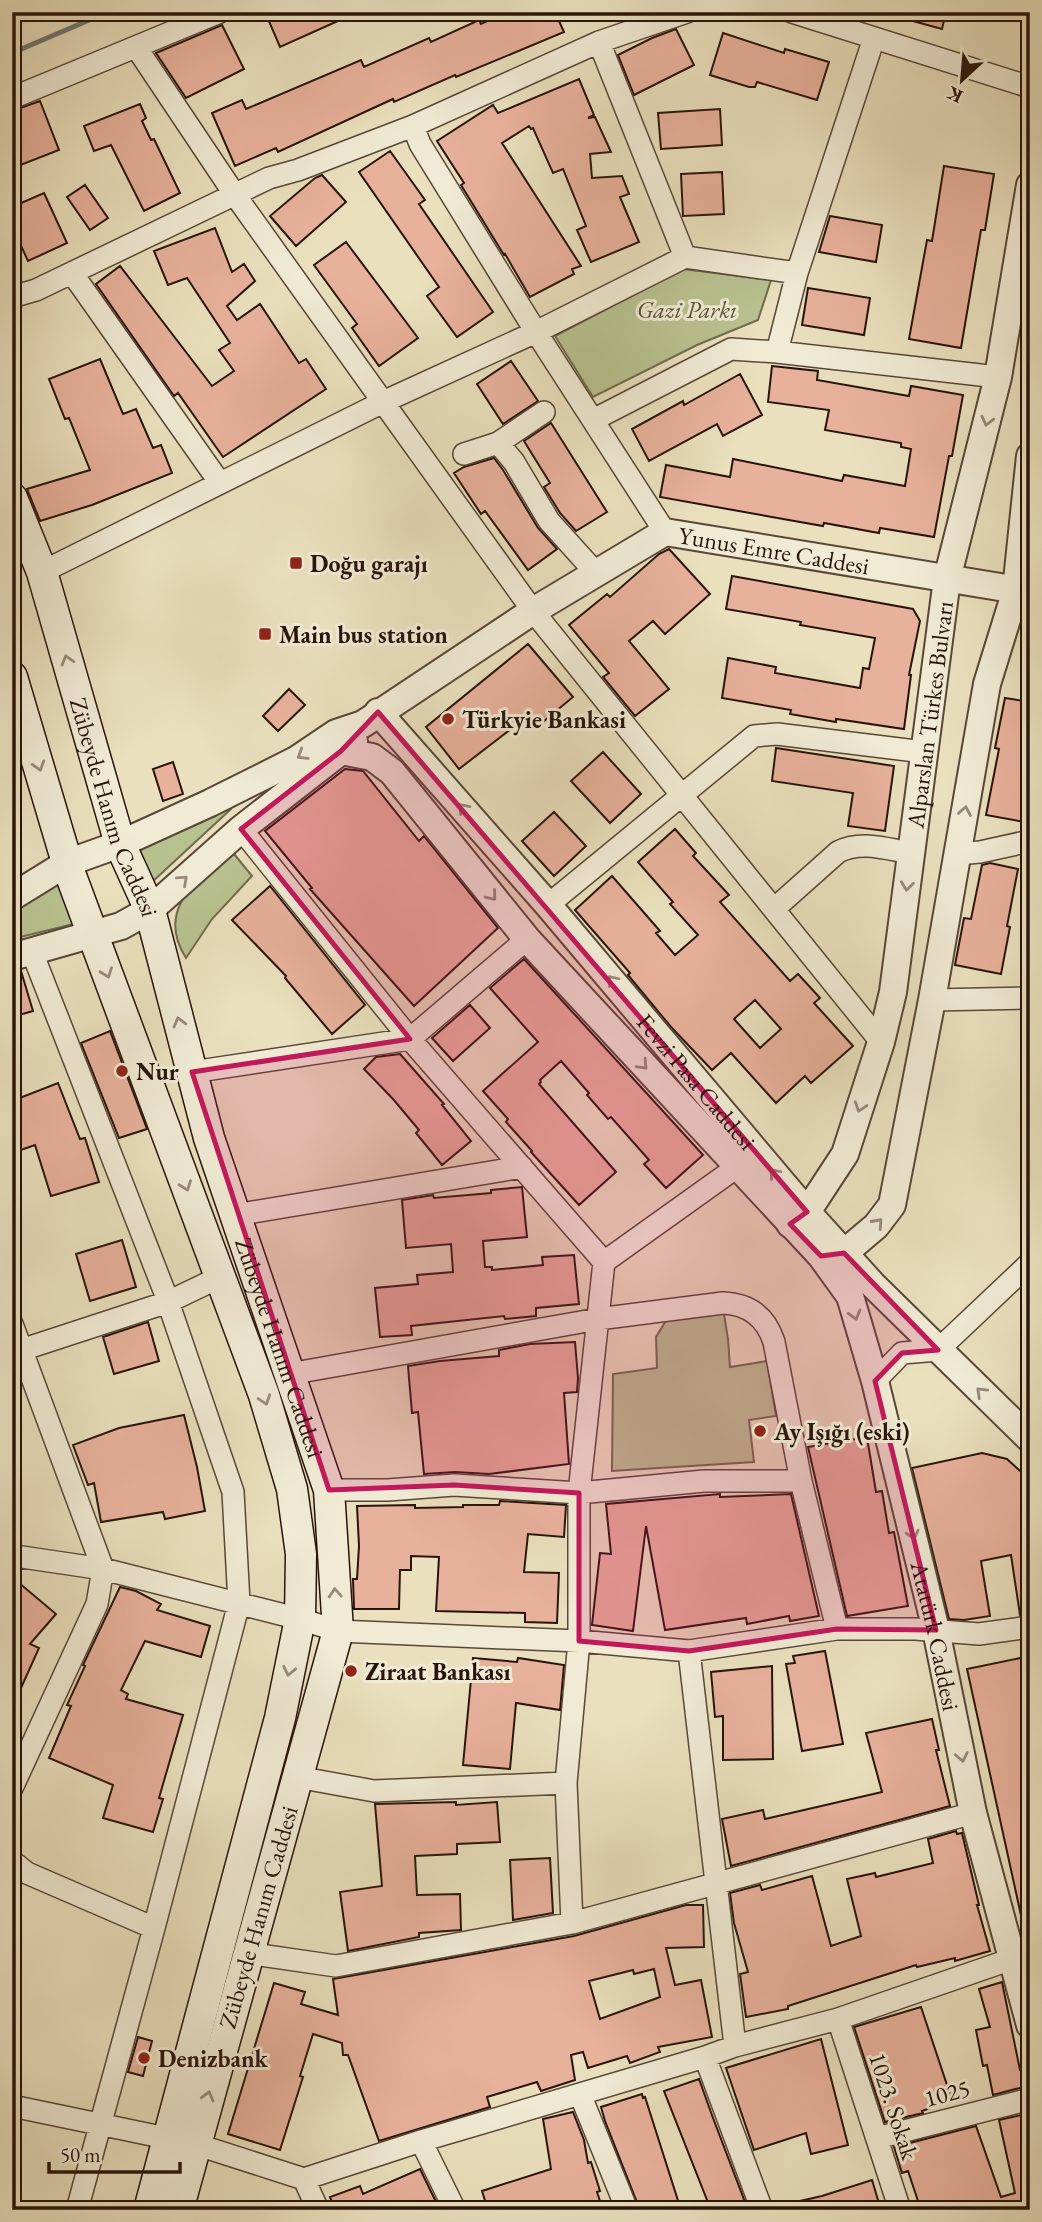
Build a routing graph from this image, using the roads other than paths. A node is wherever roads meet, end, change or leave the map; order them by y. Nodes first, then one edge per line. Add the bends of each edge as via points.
1 (220, 12) edge
2 (687, 12) edge
3 (792, 12) edge
4 (658, 17) edge
5 (874, 38) junction
6 (599, 42) junction
7 (136, 47) junction
8 (1030, 87) edge
9 (12, 98) edge
10 (413, 126) junction
11 (1030, 185) edge
12 (235, 195) junction
13 (685, 257) junction
14 (72, 272) junction
15 (797, 273) junction
16 (12, 297) edge
17 (536, 332) junction
18 (777, 352) junction
19 (998, 377) junction
20 (383, 402) junction
21 (544, 412) dead end
22 (593, 420) junction
23 (498, 443) junction
24 (464, 454) dead end
25 (1030, 456) edge
26 (220, 483) junction
27 (12, 499) edge
28 (665, 532) junction
29 (42, 572) junction
30 (596, 573) junction
31 (947, 579) junction
32 (1023, 591) edge
33 (533, 611) junction
34 (12, 677) edge
35 (370, 718) junction
36 (341, 751) junction
37 (924, 752) junction
38 (683, 796) junction
39 (241, 829) junction
40 (1030, 841) edge
41 (120, 844) junction
42 (911, 853) junction
43 (957, 855) junction
44 (67, 863) junction
45 (12, 897) edge
46 (548, 905) junction
47 (774, 909) junction
48 (150, 910) junction
49 (93, 935) junction
50 (527, 939) junction
51 (22, 954) edge
52 (1030, 998) edge
53 (932, 1000) junction
54 (410, 1039) junction
55 (881, 1042) junction
56 (192, 1072) junction
57 (522, 1167) junction
58 (737, 1167) junction
59 (235, 1215) junction
60 (798, 1218) junction
61 (833, 1254) junction
62 (604, 1262) junction
63 (1030, 1263) edge
64 (220, 1277) junction
65 (168, 1301) junction
66 (598, 1319) junction
67 (12, 1324) edge
68 (938, 1350) junction
69 (17, 1351) edge
70 (289, 1374) junction
71 (875, 1381) junction
72 (1030, 1439) edge
73 (801, 1481) junction
74 (329, 1490) junction
75 (579, 1493) junction
76 (12, 1559) edge
77 (103, 1569) junction
78 (239, 1604) junction
79 (300, 1619) junction
80 (837, 1629) junction
81 (936, 1630) junction
82 (1029, 1630) edge
83 (338, 1631) junction
84 (579, 1641) junction
85 (689, 1651) junction
86 (297, 1777) junction
87 (566, 1783) junction
88 (12, 1788) edge
89 (973, 1814) junction
90 (12, 1861) edge
91 (717, 1885) junction
92 (572, 1923) junction
93 (155, 1928) junction
94 (247, 1953) junction
95 (1012, 1959) junction
96 (838, 2019) junction
97 (1030, 2025) edge
98 (735, 2046) junction
99 (705, 2057) junction
100 (580, 2094) junction
101 (1030, 2099) edge
102 (14, 2109) edge
103 (100, 2124) junction
104 (877, 2138) junction
105 (181, 2140) junction
106 (421, 2141) junction
107 (304, 2179) junction
108 (77, 2210) edge
109 (149, 2210) edge
110 (178, 2210) edge
111 (318, 2210) edge
112 (454, 2210) edge
113 (627, 2210) edge
114 (762, 2210) edge
115 (900, 2210) edge

1 - 7 street
2 - 4 street
3 - 5 street
4 - 6 street
5 - 8 street
5 - 15 street
6 - 10 street
6 - 13 street
7 - 9 street
7 - 12 street
10 - 12 street via 269,178
10 - 17 street
11 - 19 street, Alparslan Türkes Bulvarı
12 - 14 street
12 - 20 street
13 - 15 street
13 - 17 street
14 - 16 street
14 - 26 street
15 - 18 street
17 - 20 street
17 - 22 street
18 - 19 street
18 - 22 street via 731,349
19 -> 31 street, Alparslan Türkes Bulvarı
20 - 26 street
20 - 33 street
21 - 23 street
22 - 28 street
23 - 24 street
23 - 30 street via 549,521
25 - 32 street, Alparslan Türkes Bulvarı
26 - 29 street
27 - 29 main road, Zübeyde Hanım Caddesi
28 - 30 street, Yunus Emre Caddesi
28 - 31 street, Yunus Emre Caddesi
41 -> 29 main road, Zübeyde Hanım Caddesi
30 - 33 street, Yunus Emre Caddesi
31 - 32 street, Yunus Emre Caddesi
31 - 37 street, Alparslan Türkes Bulvarı
43 -> 32 street, Alparslan Türkes Bulvarı via 987,684
33 - 35 street, Yunus Emre Caddesi
33 - 38 street
34 -> 44 main road, Zübeyde Hanım Caddesi
35 - 36 street
35 -> 41 street via 296,760
46 -> 35 street, Fevzi Pasa Caddesi
36 - 39 street
36 -> 50 street, Fevzi Pasa Caddesi via 372,757 393,772
37 - 38 street via 777,734 754,736
37 - 42 street, Alparslan Türkes Bulvarı
38 - 46 street
38 - 47 street
48 -> 39 street
39 - 54 street
40 - 43 street
41 - 44 street
41 - 48 main road, Zübeyde Hanım Caddesi
42 - 47 street via 865,845 846,848
42 -> 55 street, Alparslan Türkes Bulvarı via 893,992
43 - 53 street, Alparslan Türkes Bulvarı
44 - 45 street
44 - 49 main road, Zübeyde Hanım Caddesi
60 -> 46 street, Fevzi Pasa Caddesi
47 - 55 street
48 - 49 street
56 -> 48 main road, Zübeyde Hanım Caddesi
49 - 51 street
49 -> 64 main road, Zübeyde Hanım Caddesi
50 - 54 street
50 -> 58 street, Fevzi Pasa Caddesi
51 - 65 street
52 - 53 street
61 -> 53 street, Alparslan Türkes Bulvarı via 876,1226 892,1205
54 - 56 street
54 - 57 street
55 -> 60 street, Alparslan Türkes Bulvarı via 845,1154
56 - 59 main road, Zübeyde Hanım Caddesi
57 - 59 street
57 - 62 street
58 - 60 street, Fevzi Pasa Caddesi
58 - 62 street
59 - 70 main road, Zübeyde Hanım Caddesi
60 - 61 street, Fevzi Pasa Caddesi
61 - 68 street, Fevzi Pasa Caddesi
61 -> 71 street, Atatürk Caddesi
62 - 66 street
63 - 68 street
64 - 65 street
64 -> 79 main road, Zübeyde Hanım Caddesi via 264,1395 292,1489 301,1554
65 - 69 street
65 - 78 street via 233,1492
66 - 70 street
66 - 73 street via 723,1303 742,1305 758,1315 774,1342
66 - 75 street
67 - 69 street
68 - 71 street via 902,1353
72 -> 68 street, Fevzi Pasa Caddesi
69 - 77 street
70 - 74 main road, Zübeyde Hanım Caddesi
71 -> 81 street, Atatürk Caddesi
73 - 75 street via 704,1482
73 - 80 street
74 - 75 street via 454,1485
83 -> 74 main road, Zübeyde Hanım Caddesi
75 - 84 street
76 - 77 street
77 - 78 street
77 - 88 street via 97,1604
78 - 79 street
78 - 93 street
79 - 83 street
79 -> 105 main road, Zübeyde Hanım Caddesi
80 - 81 street
80 - 85 street
81 - 82 street via 979,1634
81 -> 89 street, Atatürk Caddesi
83 - 84 street
83 - 86 main road, Zübeyde Hanım Caddesi
84 - 85 street
84 - 87 street
85 - 91 street
86 - 87 street via 374,1791
86 - 94 main road, Zübeyde Hanım Caddesi
87 - 92 street
89 - 91 street
89 - 95 street, Atatürk Caddesi
90 - 93 street via 27,1874
91 - 92 street
91 - 98 street
92 - 94 street via 336,1966
93 - 103 street
105 -> 94 main road, Zübeyde Hanım Caddesi
95 - 96 street
95 - 97 street, Atatürk Caddesi
96 - 98 street
96 - 104 street, 1023. Sokak
98 - 99 street
99 - 100 street
99 - 114 street
100 - 106 street
100 - 113 street
101 - 104 street, 1025
102 - 103 street
103 - 105 street
103 - 108 street
104 - 115 street, 1023. Sokak
105 - 107 street
105 - 109 main road, Zübeyde Hanım Caddesi
105 - 110 main road, Zübeyde Hanım Caddesi
106 - 107 street
106 - 112 street
107 - 111 street

